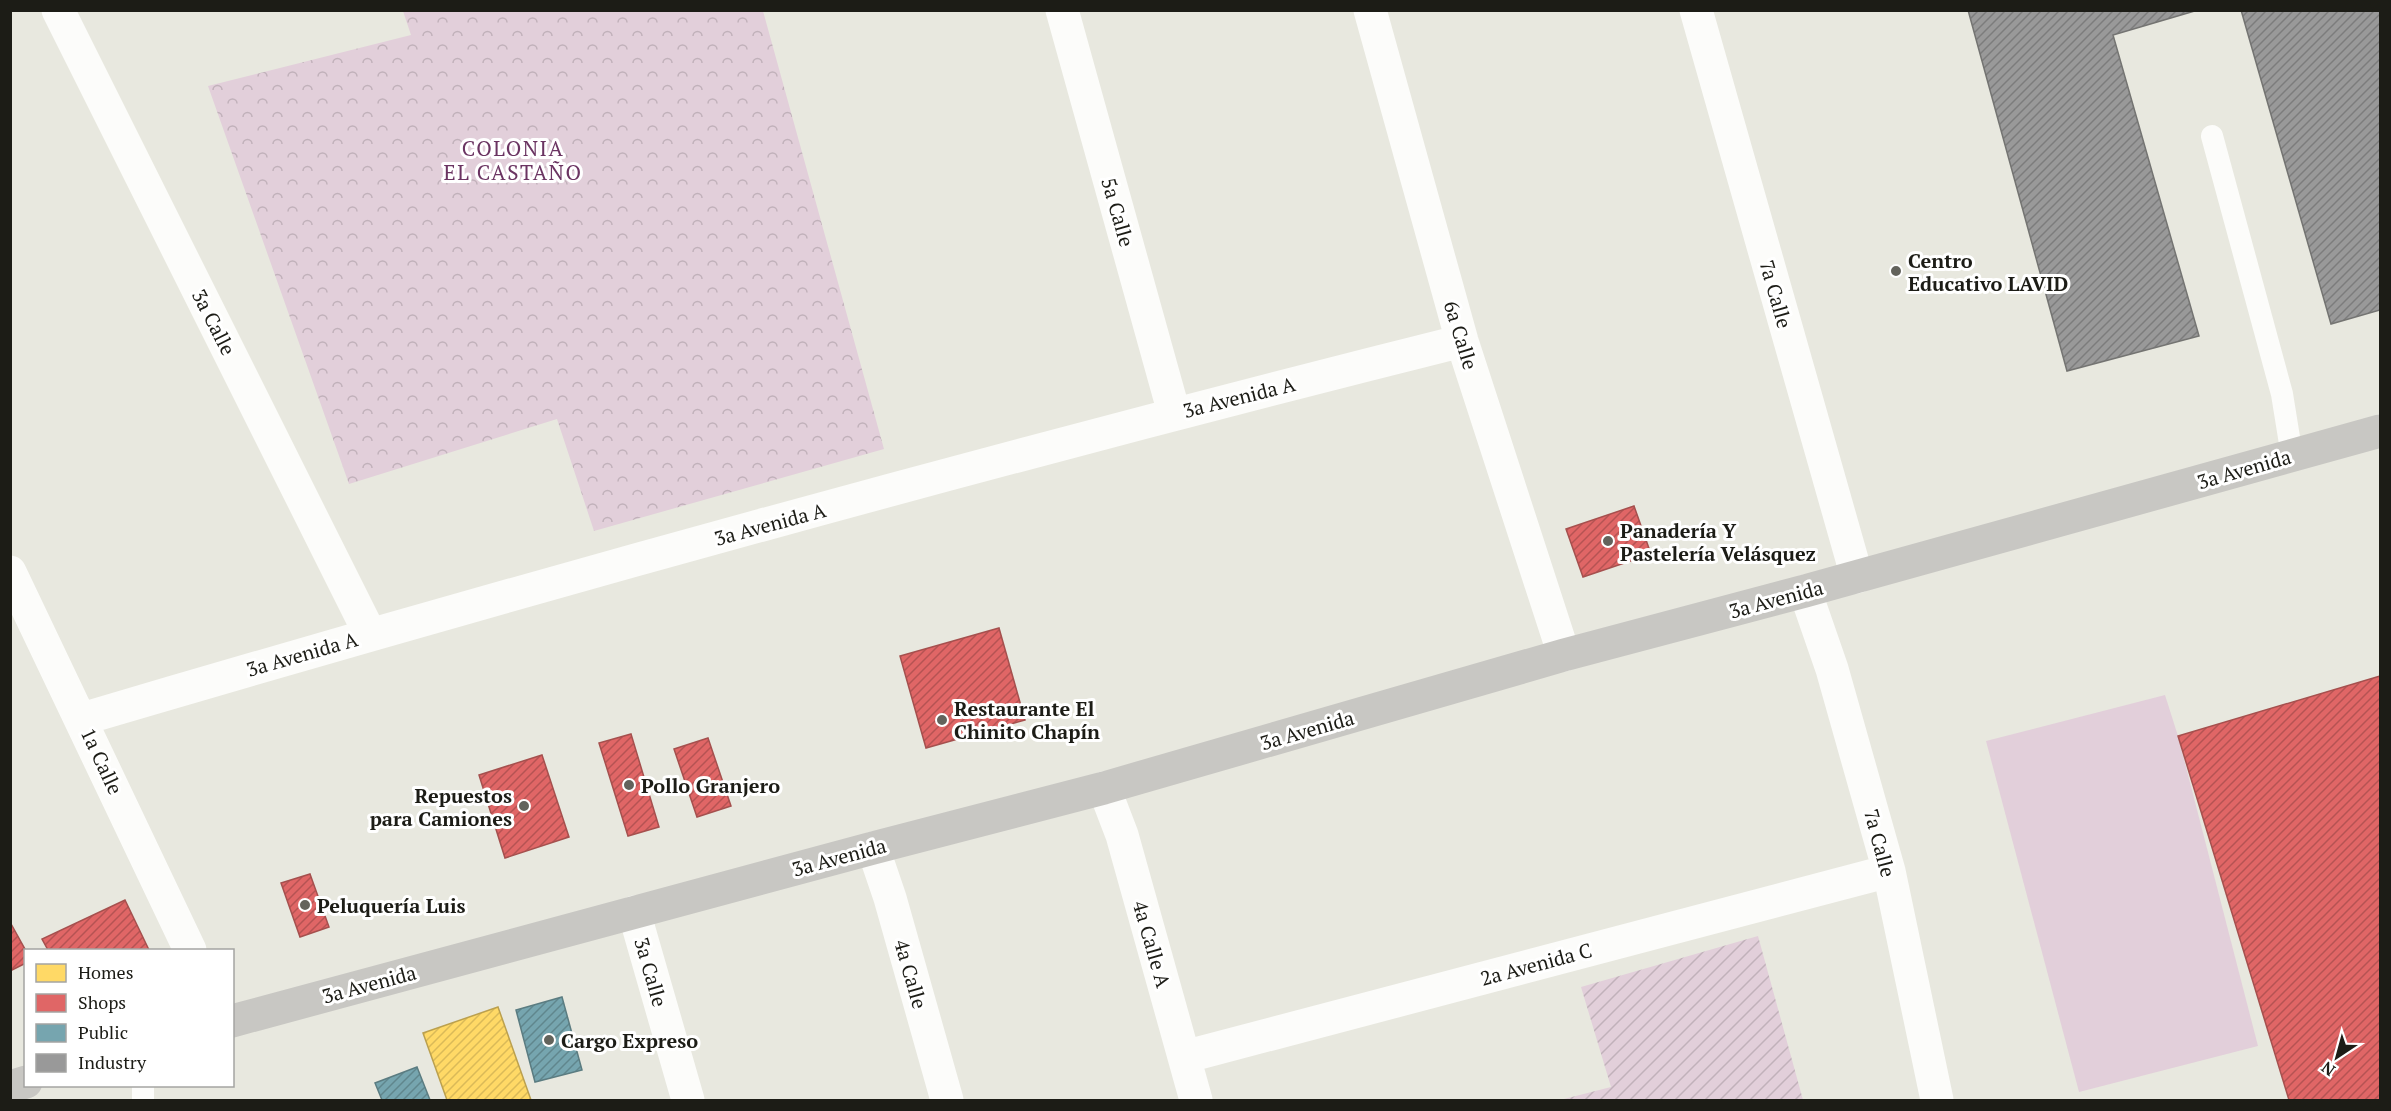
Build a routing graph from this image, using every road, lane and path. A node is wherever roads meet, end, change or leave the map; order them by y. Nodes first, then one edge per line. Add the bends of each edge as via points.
1 (58, 10) edge
2 (1062, 10) edge
3 (1370, 10) edge
4 (1696, 10) edge
5 (2212, 136) dead end
6 (1461, 341) junction
7 (1174, 413) junction
8 (2380, 431) edge
9 (2292, 456) junction
10 (10, 572) edge
11 (1857, 577) junction
12 (1805, 591) junction
13 (370, 634) junction
14 (1564, 655) junction
15 (82, 719) junction
16 (1104, 788) junction
17 (873, 848) junction
18 (1888, 871) junction
19 (634, 912) junction
20 (189, 949) edge
21 (234, 1020) edge
22 (1184, 1057) junction
23 (688, 1101) edge
24 (947, 1101) edge
25 (1196, 1101) edge
26 (1937, 1101) edge

1 - 13 street, 3a Calle
2 - 7 street, 5a Calle
3 - 6 street, 6a Calle
4 - 11 street, 7a Calle
5 - 9 lane via 2282,394
6 - 7 street, 3a Avenida A
6 - 14 street, 6a Calle
7 - 13 street, 3a Avenida A
8 - 9 main road, 3a Avenida
9 - 11 main road, 3a Avenida
10 - 15 street, 1a Calle
11 - 12 main road, 3a Avenida
12 - 14 main road, 3a Avenida
12 - 18 street, 7a Calle via 1832,669
13 - 15 street, 3a Avenida A
14 - 16 main road, 3a Avenida
15 - 20 street, 1a Calle
16 - 17 main road, 3a Avenida
16 - 22 street, 4a Calle A via 1122,835
17 - 19 main road, 3a Avenida
17 - 24 street, 4a Calle
18 - 22 street, 2a Avenida C
18 - 26 street, 7a Calle
19 - 21 main road, 3a Avenida
19 - 23 street, 3a Calle
22 - 25 street, 4a Calle A

